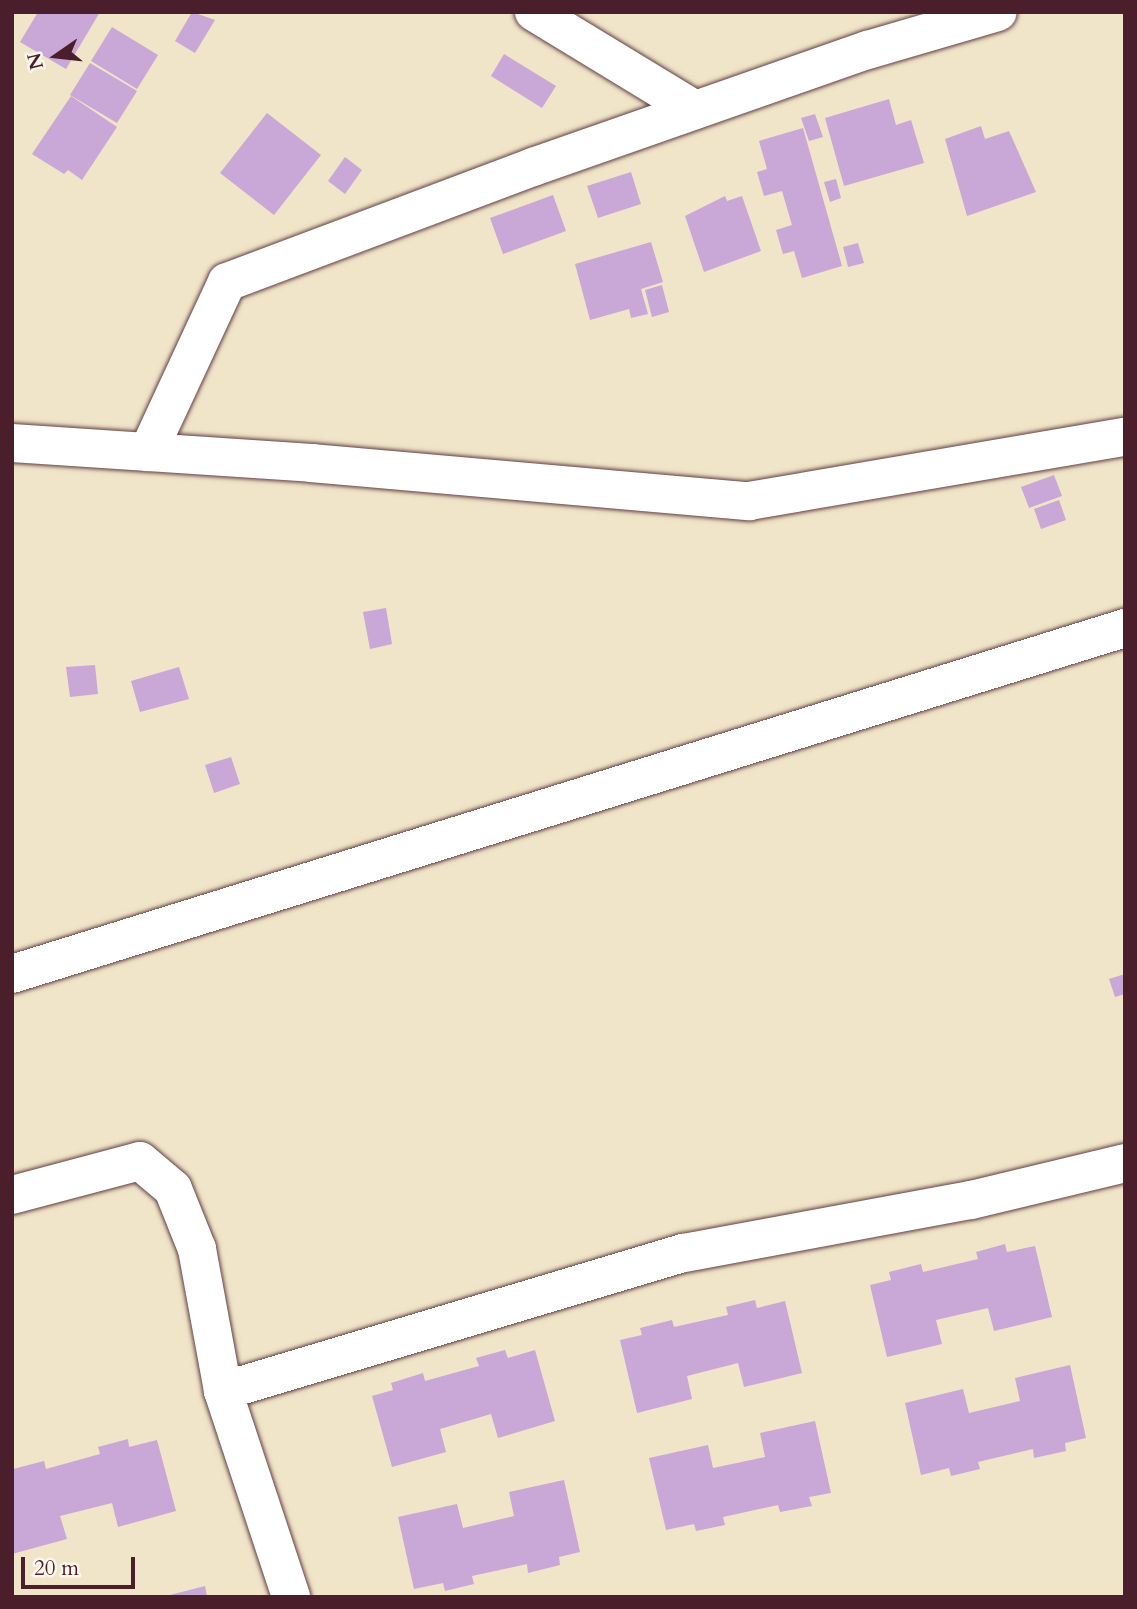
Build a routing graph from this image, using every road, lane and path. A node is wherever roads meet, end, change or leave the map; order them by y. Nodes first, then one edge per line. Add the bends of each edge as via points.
1 (534, 12) edge
2 (998, 12) edge
3 (695, 110) junction
4 (1125, 437) edge
5 (12, 443) edge
6 (148, 452) junction
7 (1125, 628) edge
8 (12, 974) edge
9 (1125, 1163) edge
10 (12, 1195) edge
11 (223, 1391) junction
12 (291, 1597) edge

1 - 3 main road
2 - 3 main road via 868,50
3 - 6 main road via 227,282
4 - 6 main road via 749,501
5 - 6 main road
7 - 8 main road
9 - 11 main road via 971,1200 684,1253
10 - 11 main road via 140,1161 173,1189 197,1249
11 - 12 main road

